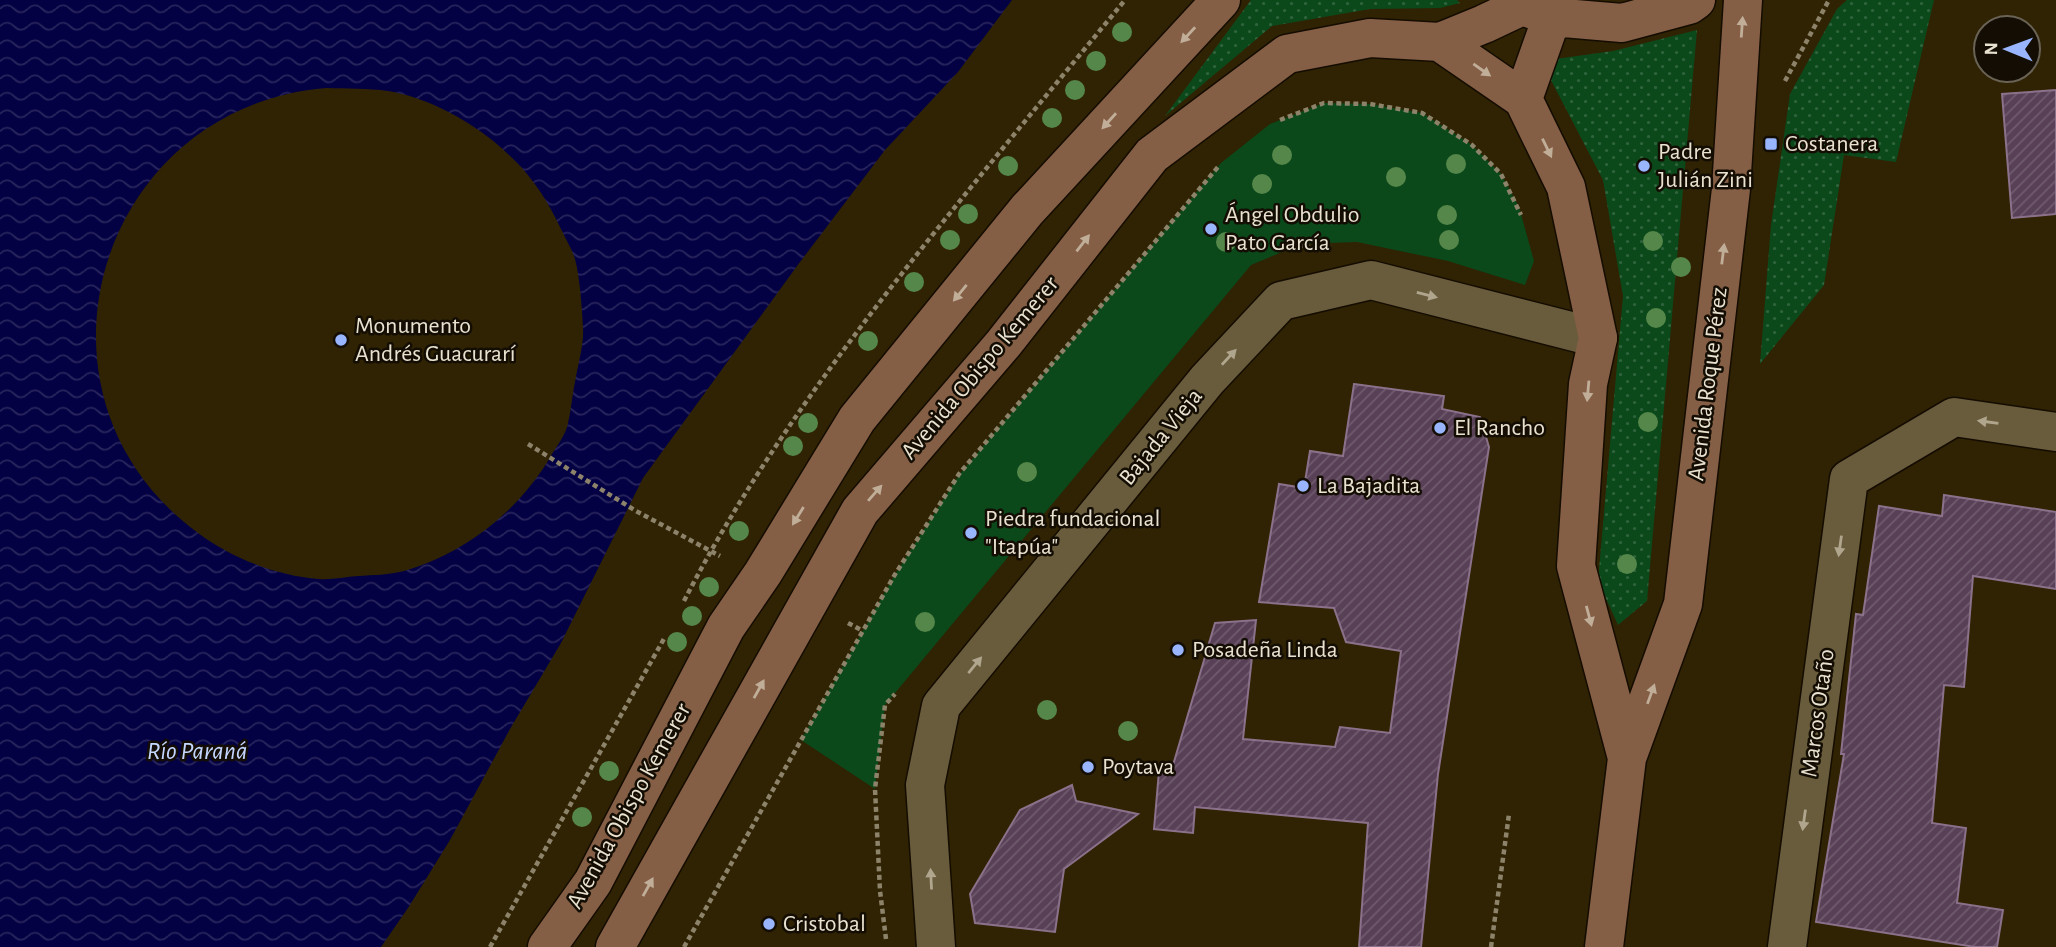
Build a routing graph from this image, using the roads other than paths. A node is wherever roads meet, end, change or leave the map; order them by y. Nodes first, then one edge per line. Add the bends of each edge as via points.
1 (1221, 0) edge
2 (1696, 0) edge
3 (1743, 0) edge
4 (1529, 7) edge
5 (1440, 42) junction
6 (1523, 99) junction
7 (1598, 338) junction
8 (2056, 432) edge
9 (1628, 758) junction
10 (547, 947) edge
11 (615, 947) edge
12 (936, 947) edge
13 (1604, 947) edge
14 (1787, 947) edge

1 -> 10 main road, Avenida Obispo Kemerer via 1027,210 857,419 726,627 593,881
2 - 4 main road via 1622,23
9 -> 3 main road, Avenida Roque Pérez via 1683,604 1731,189
4 - 5 main road, Avenida Obispo Kemerer
4 - 6 main road
5 -> 6 main road
11 -> 5 main road, Avenida Obispo Kemerer via 860,511 1004,343 1152,155 1287,54 1370,38
6 -> 7 main road, Avenida Roque Pérez via 1566,187
7 -> 9 main road, Avenida Roque Pérez via 1588,384 1576,566
12 -> 7 street, Bajada Vieja via 925,785 941,706 1207,380 1281,301 1371,280
8 -> 14 street, Marcos Otaño via 1954,417 1850,479
9 - 13 main road, Avenida Roque Pérez

